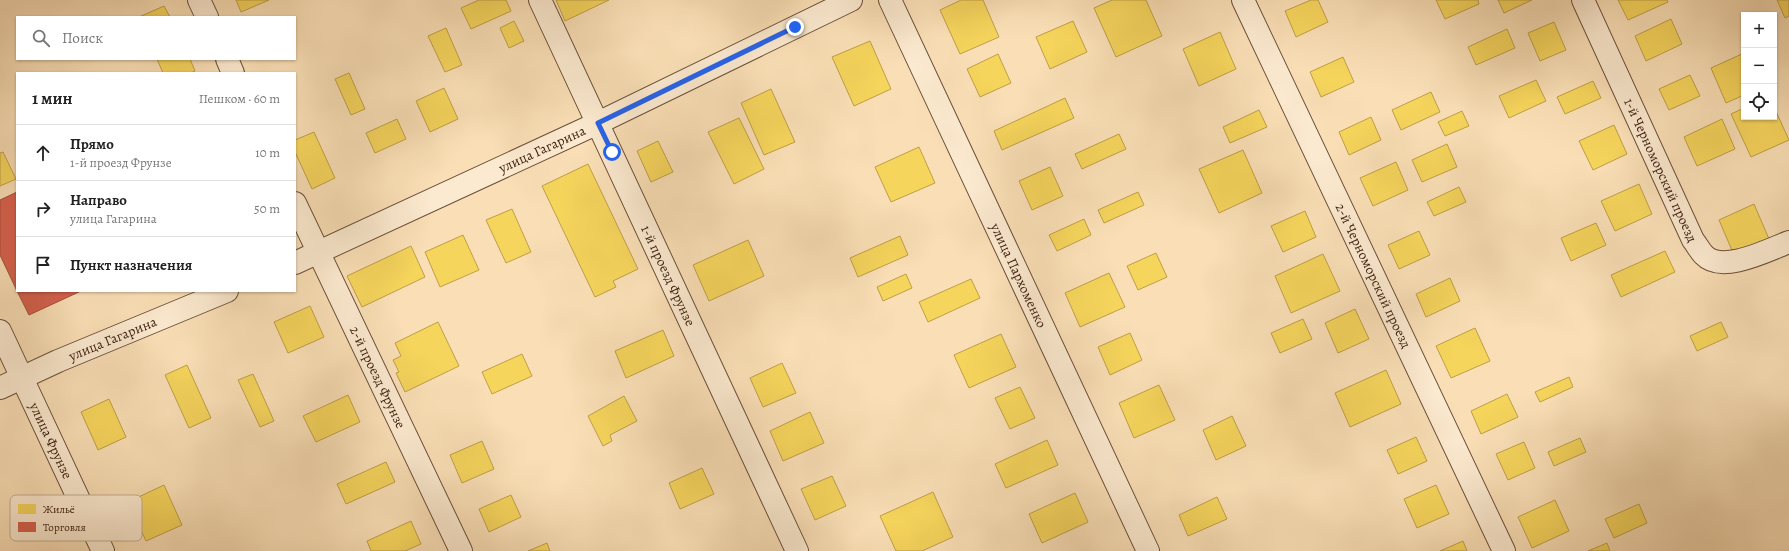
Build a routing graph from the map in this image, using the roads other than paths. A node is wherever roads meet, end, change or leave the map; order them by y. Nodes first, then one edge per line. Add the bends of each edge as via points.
1 (199, 0) edge
2 (540, 0) edge
3 (852, 0) edge
4 (890, 0) edge
5 (1243, 0) edge
6 (1583, 0) edge
7 (207, 16) edge
8 (228, 60) edge
9 (234, 72) edge
10 (598, 123) junction
11 (296, 204) edge
12 (1789, 242) edge
13 (319, 253) junction
14 (296, 263) edge
15 (225, 292) edge
16 (0, 331) edge
17 (23, 377) junction
18 (0, 388) edge
19 (77, 495) edge
20 (97, 541) edge
21 (102, 551) edge
22 (461, 551) edge
23 (798, 551) edge
24 (1148, 551) edge
25 (1504, 551) edge

1 - 7 street
2 - 10 street, 1-й проезд Фрунзе
3 - 10 street, улица Гагарина
4 - 24 street, улица Пархоменко
5 - 25 street, 2-й Черноморский проезд
6 - 12 street, 1-й Черноморский проезд via 1693,240 1705,256 1720,263 1739,261
8 - 9 street
10 - 13 street, улица Гагарина
10 - 23 street, 1-й проезд Фрунзе
11 - 13 street, 2-й проезд Фрунзе
13 - 14 street, улица Гагарина
13 - 22 street, 2-й проезд Фрунзе
15 - 17 street, улица Гагарина
16 - 17 street, улица Фрунзе
17 - 18 street, улица Гагарина
17 - 19 street, улица Фрунзе
20 - 21 street, улица Фрунзе

